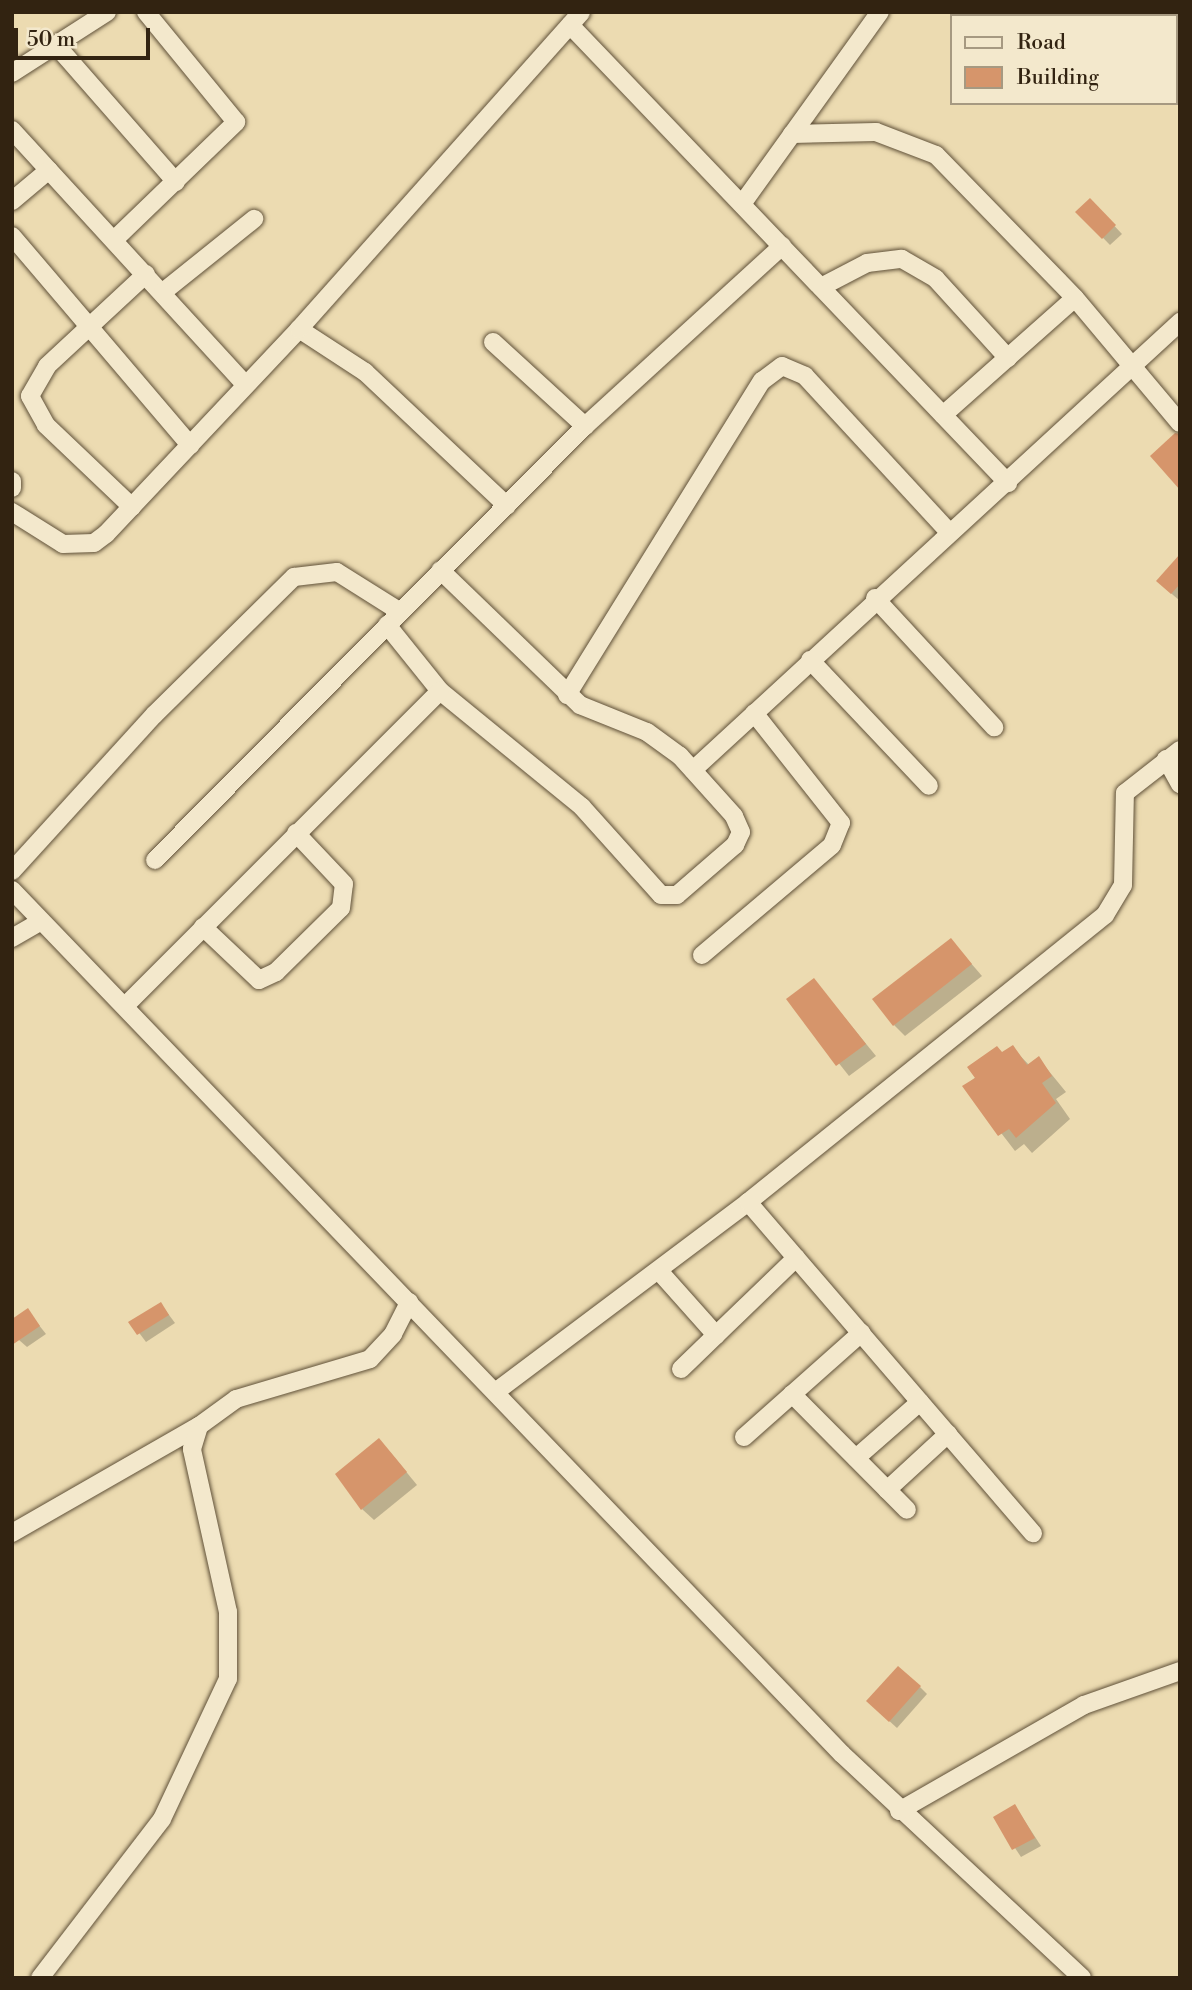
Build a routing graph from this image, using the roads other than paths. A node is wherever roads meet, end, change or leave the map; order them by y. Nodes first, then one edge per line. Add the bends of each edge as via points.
1 (107, 12) edge
2 (146, 12) edge
3 (876, 15) edge
4 (575, 17) edge
5 (56, 45) junction
6 (12, 73) edge
7 (12, 130) edge
8 (792, 134) junction
9 (49, 170) junction
10 (176, 182) junction
11 (12, 201) edge
12 (742, 204) junction
13 (254, 219) dead end
14 (12, 236) edge
15 (114, 240) junction
16 (782, 246) junction
17 (146, 274) junction
18 (821, 286) junction
19 (163, 292) junction
20 (1075, 298) junction
21 (1180, 322) edge
22 (87, 328) junction
23 (299, 329) junction
24 (493, 342) dead end
25 (1008, 358) junction
26 (1132, 365) junction
27 (246, 385) junction
28 (943, 415) junction
29 (1180, 423) edge
30 (585, 426) junction
31 (190, 445) junction
32 (12, 481) edge
33 (1008, 483) junction
34 (12, 488) edge
35 (132, 506) junction
36 (506, 506) junction
37 (12, 512) edge
38 (948, 531) junction
39 (440, 570) junction
40 (875, 598) junction
41 (399, 611) junction
42 (387, 625) junction
43 (810, 660) junction
44 (440, 691) junction
45 (567, 695) junction
46 (754, 713) junction
47 (994, 727) dead end
48 (1173, 754) edge
49 (693, 770) junction
50 (1180, 784) edge
51 (929, 786) dead end
52 (296, 832) junction
53 (155, 860) dead end
54 (12, 871) edge
55 (12, 890) edge
56 (40, 922) junction
57 (203, 927) junction
58 (12, 938) edge
59 (702, 955) dead end
60 (125, 1006) junction
61 (748, 1202) junction
62 (796, 1258) junction
63 (659, 1271) junction
64 (409, 1302) junction
65 (861, 1333) junction
66 (716, 1335) junction
67 (681, 1368) dead end
68 (498, 1390) junction
69 (792, 1394) junction
70 (920, 1402) junction
71 (199, 1426) junction
72 (948, 1434) junction
73 (744, 1437) dead end
74 (856, 1458) junction
75 (887, 1490) junction
76 (907, 1510) dead end
77 (12, 1532) edge
78 (1033, 1533) dead end
79 (1180, 1671) edge
80 (899, 1811) junction
81 (40, 1978) edge
82 (1082, 1978) edge

1 - 5 street
2 - 10 street via 236,122
3 - 8 street
4 - 12 street
4 - 23 street
5 - 6 street
5 - 10 street
7 - 9 street
8 - 12 street
8 - 20 street via 876,132 916,143 955,171
9 - 11 street
9 - 15 street
10 - 15 street
12 - 16 street
13 - 19 street
14 - 22 street
15 - 17 street
16 - 18 street
16 - 30 street
17 - 19 street
17 - 22 street
18 - 25 street via 867,263 902,259 936,279
18 - 28 street
19 - 27 street
20 - 25 street
20 - 26 street
21 - 26 street
22 - 31 street
22 - 35 street via 47,366 30,396 46,425
23 - 27 street
23 - 36 street via 365,372
24 - 30 street
25 - 28 street
26 - 29 street
26 - 33 street
27 - 31 street
28 - 33 street
30 - 36 street
31 - 35 street
32 - 34 street
33 - 38 street
35 - 37 street via 94,543 77,547 49,537
36 - 39 street
38 - 40 street
38 - 45 street via 805,376 782,366 762,381
39 - 41 street
39 - 45 street
40 - 43 street
40 - 47 street
41 - 42 street
41 - 54 street via 337,572 294,577 154,715
42 - 44 street
42 - 53 street
43 - 46 street
43 - 51 street
44 - 49 street via 582,807 654,889 669,897 735,845 741,832
44 - 52 street
45 - 49 street via 594,714 657,738
46 - 49 street
46 - 59 street via 841,822 832,845
48 - 50 street
48 - 61 street via 1125,793 1123,885 1105,915
52 - 57 street
52 - 57 street via 344,884 341,908 276,972 260,980
55 - 56 street
56 - 58 street
56 - 60 street
57 - 60 street
60 - 64 street
61 - 62 street
61 - 63 street
62 - 65 street
62 - 66 street
63 - 66 street
63 - 68 street
64 - 68 street
64 - 71 street via 393,1334 370,1359 236,1399
65 - 69 street
65 - 70 street
66 - 67 street
68 - 80 street
69 - 73 street
69 - 74 street
70 - 72 street
70 - 74 street
71 - 77 street
71 - 81 street via 192,1449 228,1612 228,1679 162,1819
72 - 75 street
72 - 78 street
74 - 75 street
75 - 76 street
79 - 80 street via 1084,1705
80 - 82 street

